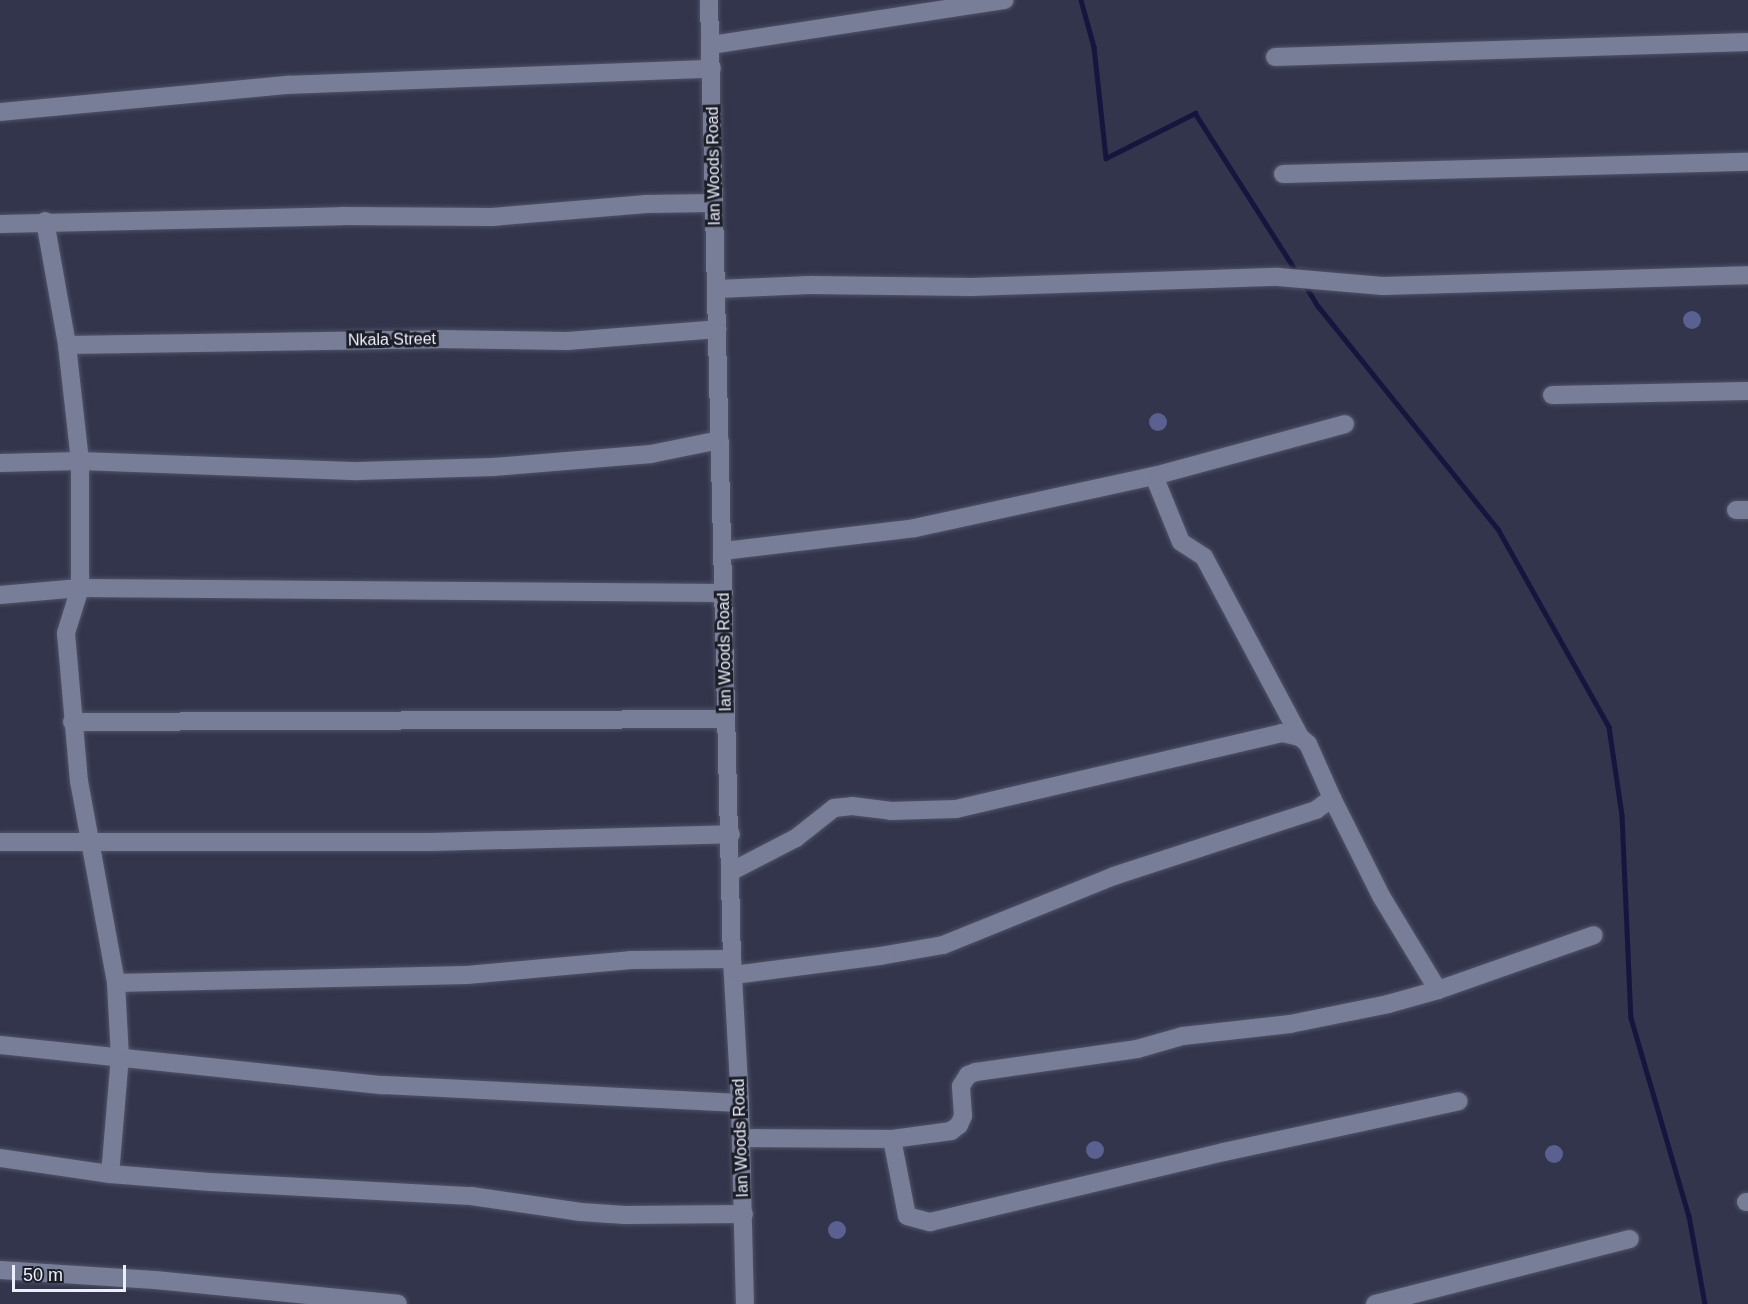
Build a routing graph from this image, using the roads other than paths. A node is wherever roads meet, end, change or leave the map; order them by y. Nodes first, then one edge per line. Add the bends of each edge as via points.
1 (709, 0) edge
2 (1005, 0) edge
3 (1748, 42) edge
4 (711, 45) junction
5 (1275, 57) dead end
6 (712, 69) junction
7 (0, 112) edge
8 (1748, 162) edge
9 (1283, 174) dead end
10 (714, 203) junction
11 (45, 221) junction
12 (0, 224) edge
13 (1748, 275) edge
14 (717, 289) junction
15 (718, 329) junction
16 (67, 345) junction
17 (1748, 391) edge
18 (1552, 395) dead end
19 (1345, 424) dead end
20 (720, 440) junction
21 (80, 461) junction
22 (0, 463) edge
23 (1154, 476) junction
24 (723, 551) junction
25 (80, 588) junction
26 (724, 593) junction
27 (0, 595) edge
28 (726, 719) junction
29 (72, 722) junction
30 (1300, 737) junction
31 (1332, 798) junction
32 (731, 834) junction
33 (90, 841) junction
34 (0, 842) edge
35 (732, 871) junction
36 (1594, 935) dead end
37 (733, 967) junction
38 (116, 983) junction
39 (1438, 990) junction
40 (0, 1045) edge
41 (120, 1056) junction
42 (1459, 1101) dead end
43 (740, 1103) junction
44 (741, 1138) junction
45 (892, 1139) junction
46 (0, 1158) edge
47 (110, 1174) junction
48 (744, 1215) junction
49 (1630, 1239) dead end
50 (0, 1270) edge
51 (398, 1304) edge
52 (746, 1304) edge
53 (1375, 1304) edge

1 - 4 street, Ian Woods Road
2 - 4 street
3 - 5 street
4 - 6 street, Ian Woods Road
6 - 7 street via 288,86
6 - 10 street, Ian Woods Road
8 - 9 street
10 - 11 street via 646,204 492,217
10 - 14 street, Ian Woods Road
11 - 12 street
11 - 16 street
13 - 14 street via 1383,286 1278,277 971,287 810,285
14 - 15 street, Ian Woods Road
15 - 16 street, Nkala Street via 567,341 438,339
15 - 20 street, Ian Woods Road
16 - 21 street
17 - 18 street
19 - 23 street
20 - 21 street via 651,454 494,467 358,471
20 - 24 street, Ian Woods Road
21 - 22 street
21 - 25 street
23 - 24 street via 915,528
23 - 30 street via 1181,542 1204,557
24 - 26 street, Ian Woods Road
25 - 26 street
25 - 27 street
25 - 29 street via 66,633
26 - 28 street, Ian Woods Road
28 - 29 street
28 - 32 street, Ian Woods Road
29 - 33 street
30 - 31 street via 1308,744
30 - 35 street via 1282,733 956,809 834,808 796,838
31 - 37 street via 1316,810 1114,876 944,945 880,956
31 - 39 street via 1381,896
32 - 33 street via 431,842
32 - 35 street, Ian Woods Road
33 - 34 street
33 - 38 street
35 - 37 street, Ian Woods Road
36 - 39 street
37 - 38 street via 631,960 467,975
37 - 43 street, Ian Woods Road
38 - 41 street
39 - 45 street via 1290,1024 1183,1036 1137,1049 976,1072 968,1075 961,1086 963,1116 959,1125 951,1131
40 - 41 street
41 - 43 street via 383,1085
41 - 47 street
42 - 45 street via 930,1222 907,1216
43 - 44 street, Ian Woods Road
44 - 45 street
44 - 48 street, Ian Woods Road
46 - 47 street
47 - 48 street via 471,1196 625,1215
48 - 52 street, Ian Woods Road
49 - 53 street
50 - 51 street via 155,1280

